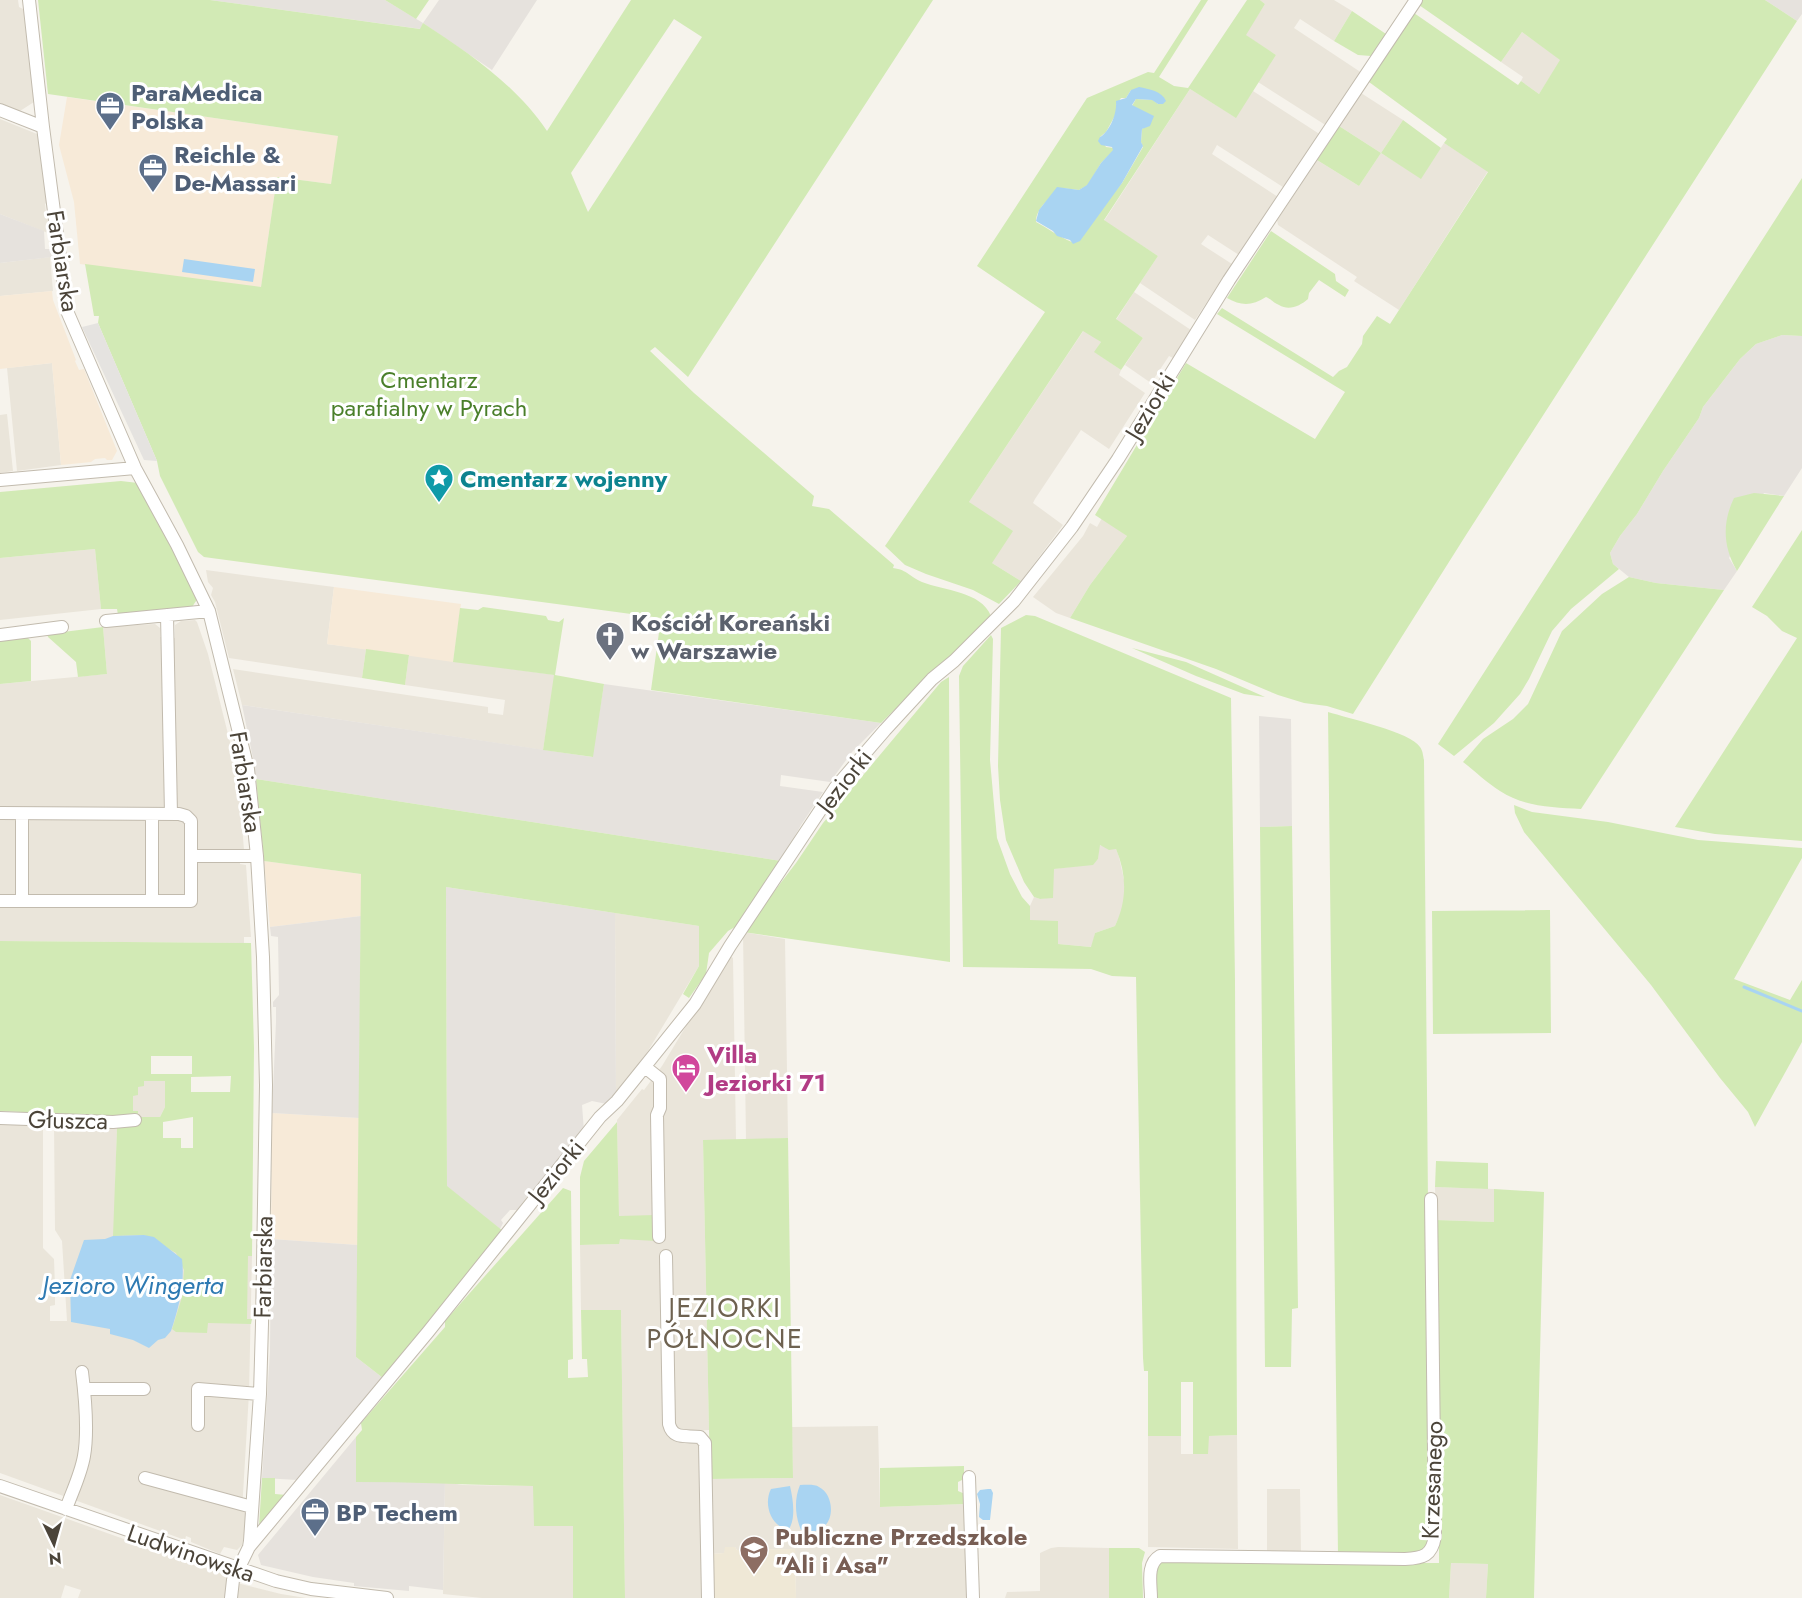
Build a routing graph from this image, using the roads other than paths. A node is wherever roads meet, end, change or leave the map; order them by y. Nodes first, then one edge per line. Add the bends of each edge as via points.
1 (29, 0) edge
2 (1416, 0) edge
3 (0, 110) edge
4 (42, 127) junction
5 (135, 468) junction
6 (0, 480) edge
7 (209, 611) junction
8 (167, 615) junction
9 (106, 621) dead end
10 (62, 627) dead end
11 (0, 635) edge
12 (0, 813) edge
13 (22, 814) junction
14 (152, 814) junction
15 (171, 814) junction
16 (192, 856) junction
17 (257, 856) junction
18 (22, 901) junction
19 (152, 901) junction
20 (0, 902) edge
21 (645, 1067) junction
22 (0, 1118) edge
23 (135, 1120) dead end
24 (1431, 1199) dead end
25 (659, 1237) dead end
26 (666, 1256) dead end
27 (82, 1372) dead end
28 (84, 1389) junction
29 (144, 1389) dead end
30 (260, 1394) junction
31 (198, 1425) dead end
32 (969, 1477) dead end
33 (146, 1478) dead end
34 (0, 1486) edge
35 (252, 1507) junction
36 (66, 1509) junction
37 (249, 1547) junction
38 (237, 1570) junction
39 (347, 1595) edge
40 (231, 1598) edge
41 (387, 1598) edge
42 (708, 1598) edge
43 (973, 1598) edge
44 (1151, 1598) edge

1 - 4 street, Farbiarska
2 - 21 street, Jeziorki via 1229,280 1072,527 1014,601 932,679 835,788 695,1004
3 - 4 street
4 - 5 street, Farbiarska via 65,302
5 - 6 street
5 - 7 street, Farbiarska
7 - 8 street
7 - 17 street, Farbiarska via 248,769
8 - 9 street
8 - 15 street
10 - 11 street
12 - 13 street
13 - 14 street
13 - 18 street
14 - 15 street
14 - 19 street
15 - 16 street via 186,816 191,821
16 - 17 street
16 - 19 street via 191,901
17 - 30 street, Farbiarska via 266,1085
18 - 19 street
18 - 20 street
21 - 25 street via 660,1078
21 - 37 street, Jeziorki
22 - 23 street, Głuszca
24 - 44 street, Krzesanego via 1435,1536 1432,1549 1419,1558 1405,1559 1167,1555 1151,1565
26 - 42 street via 669,1424 675,1434 700,1437 705,1443
27 - 28 street
28 - 29 street
28 - 36 street via 83,1459
30 - 31 street via 196,1384
30 - 35 street, Farbiarska
32 - 43 street
33 - 35 street
34 - 36 street, Ludwinowska
35 - 37 street, Farbiarska
36 - 38 street, Ludwinowska
37 - 38 street, Farbiarska
38 - 39 street, Ludwinowska
38 - 40 street, Farbiarska
39 - 41 street, Ludwinowska

